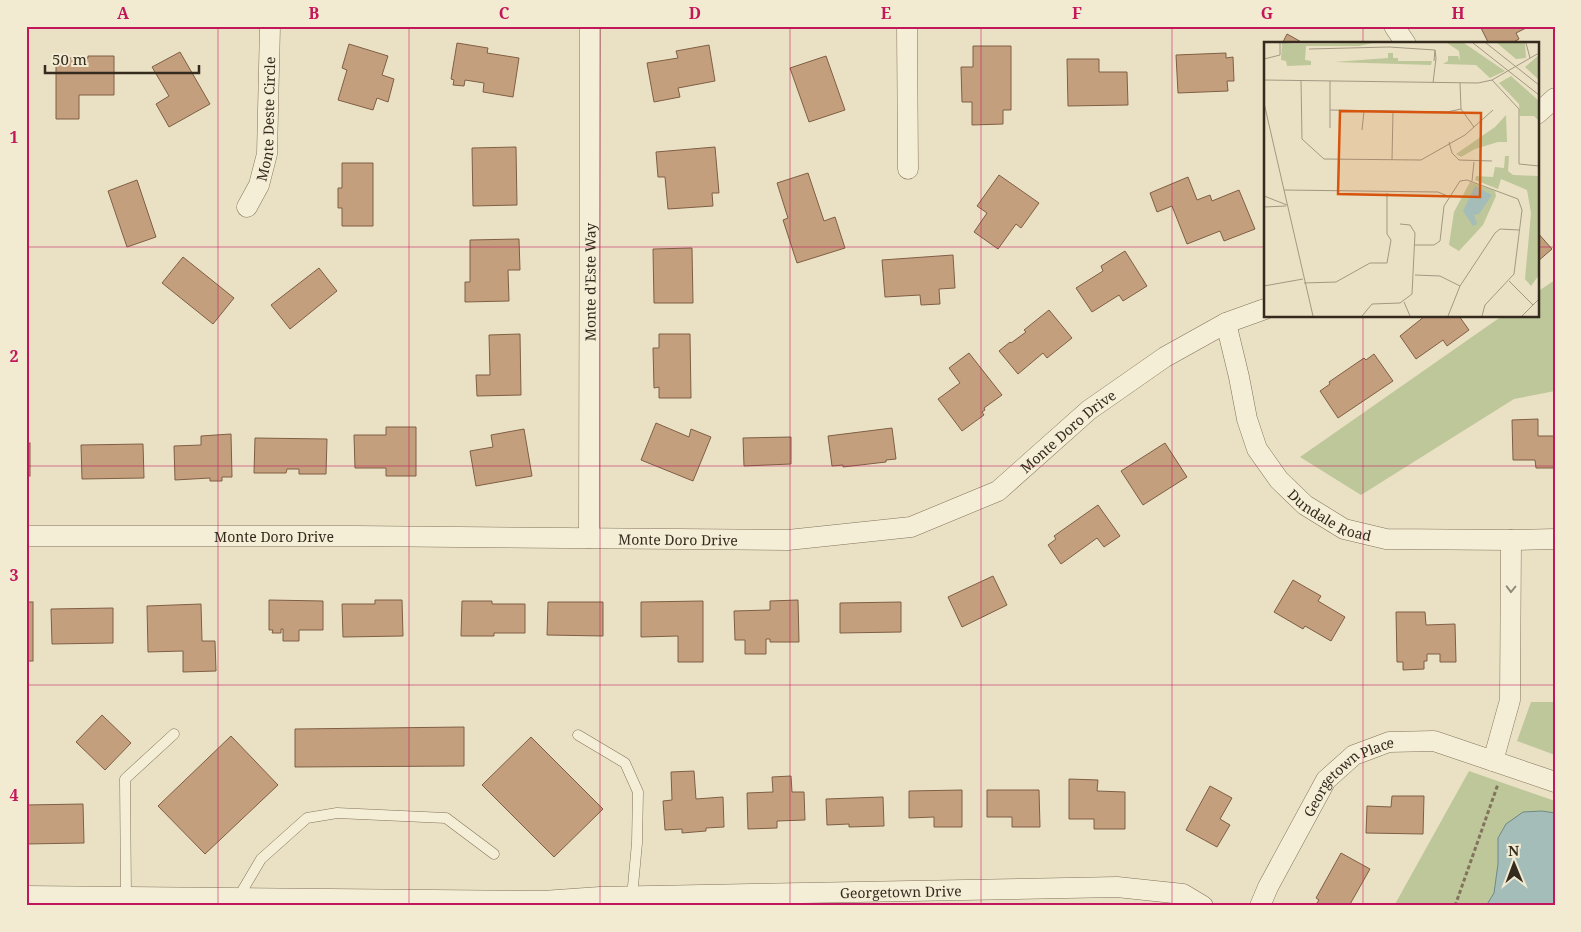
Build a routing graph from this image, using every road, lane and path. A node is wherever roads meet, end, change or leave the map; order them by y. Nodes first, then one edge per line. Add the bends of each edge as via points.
1 (270, 26) edge
2 (590, 26) edge
3 (907, 26) edge
4 (1394, 26) edge
5 (1405, 42) edge
6 (1555, 98) edge
7 (1538, 113) edge
8 (908, 169) dead end
9 (247, 207) dead end
10 (1264, 308) edge
11 (1226, 323) junction
12 (26, 536) edge
13 (589, 538) junction
14 (1555, 538) edge
15 (1511, 540) junction
16 (174, 734) dead end
17 (578, 735) dead end
18 (1499, 762) junction
19 (1555, 782) edge
20 (494, 854) dead end
21 (26, 896) edge
22 (126, 897) junction
23 (632, 897) junction
24 (238, 898) junction
25 (543, 904) edge
26 (30, 906) edge
27 (1203, 906) edge
28 (1260, 906) edge
29 (1455, 906) edge

1 - 9 street, Monte Deste Circle via 267,154 259,185
2 - 13 street, Monte d'Este Way
3 - 8 street
4 - 5 street
6 - 7 street
10 - 11 street, Monte Doro Drive
11 - 13 street, Monte Doro Drive via 1165,357 1089,410 998,491 911,527 788,540
11 - 15 street, Dundale Road via 1257,450 1279,480 1305,505 1344,529 1386,539
12 - 13 street, Monte Doro Drive
14 - 15 street, Dundale Road
15 -> 18 street via 1510,700
16 - 22 lane via 125,779
17 - 23 lane via 625,763 638,792
18 - 19 street, Georgetown Place
18 - 28 street, Georgetown Place via 1434,741 1390,742 1354,755 1326,780
18 - 29 path
20 - 24 lane via 446,818 336,813 307,818 261,859
21 - 22 street, Georgetown Drive
21 - 26 lane
22 - 24 street, Georgetown Drive
23 - 25 street, Georgetown Drive via 600,897
23 - 27 street, Georgetown Drive via 1117,887 1184,894
24 - 25 street, Georgetown Drive

